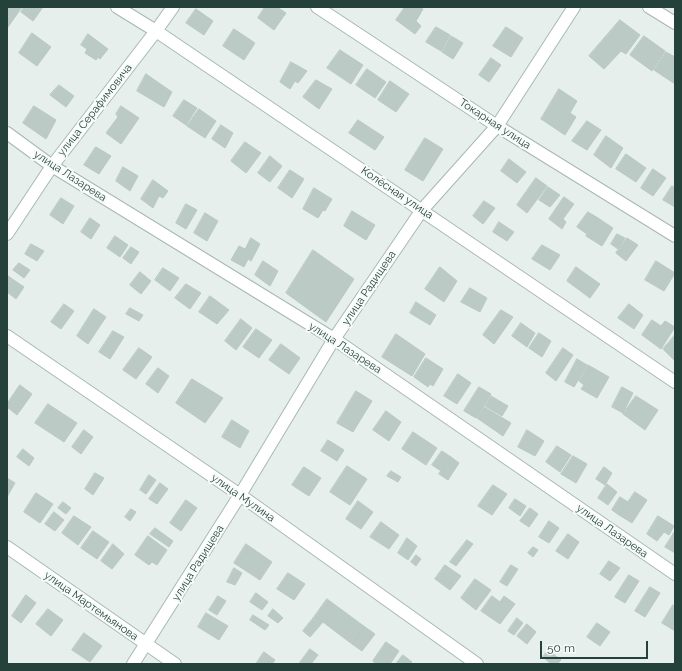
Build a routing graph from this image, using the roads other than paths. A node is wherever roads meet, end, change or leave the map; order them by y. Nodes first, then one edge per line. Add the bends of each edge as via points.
1 (117, 7) edge
2 (173, 7) edge
3 (317, 7) edge
4 (574, 7) edge
5 (649, 7) edge
6 (675, 23) edge
7 (156, 31) junction
8 (496, 126) junction
9 (7, 133) edge
10 (52, 166) junction
11 (422, 210) junction
12 (7, 234) edge
13 (675, 236) edge
14 (7, 336) edge
15 (334, 339) junction
16 (675, 382) edge
17 (240, 495) junction
18 (7, 547) edge
19 (675, 574) edge
20 (147, 644) junction
21 (133, 664) edge
22 (175, 664) edge
23 (477, 664) edge

1 - 7 street, Колёсная улица
2 - 7 street, улица Серафимовича
3 - 8 street, Токарная улица
4 - 8 street, улица Радищева
5 - 6 street
7 - 10 street, улица Серафимовича
7 - 11 street, Колёсная улица
8 - 11 street, улица Радищева
8 - 13 street, Токарная улица
9 - 10 street, улица Лазарева
10 - 12 street, улица Серафимовича
10 - 15 street, улица Лазарева
11 - 15 street, улица Радищева
11 - 16 street, Колёсная улица
14 - 17 street, улица Мулина
15 - 17 street, улица Радищева
15 - 19 street, улица Лазарева
17 - 20 street, улица Радищева
17 - 23 street, улица Мулина
18 - 20 street, улица Мартемьянова
20 - 21 street, улица Радищева
20 - 22 street, улица Мартемьянова

